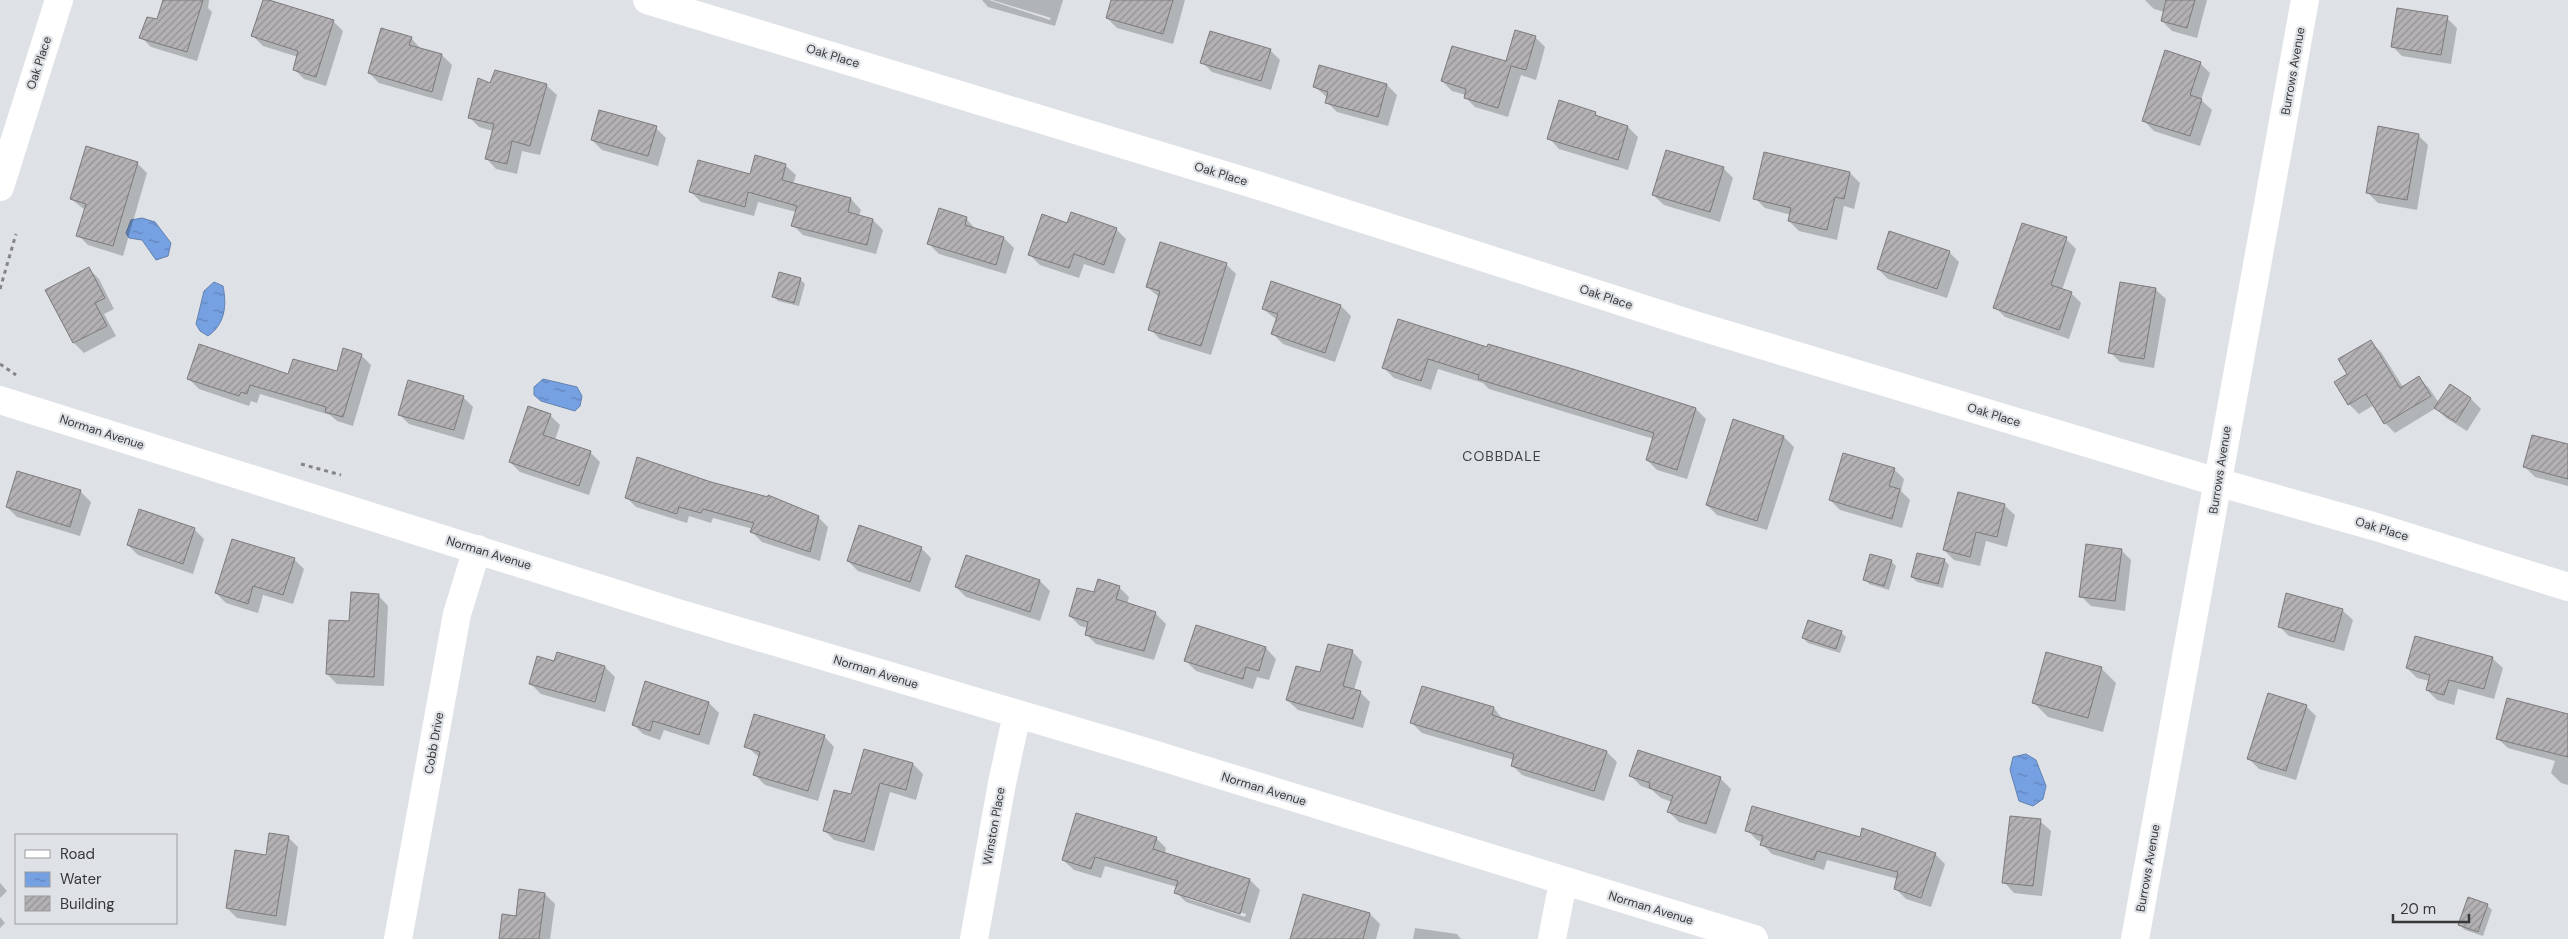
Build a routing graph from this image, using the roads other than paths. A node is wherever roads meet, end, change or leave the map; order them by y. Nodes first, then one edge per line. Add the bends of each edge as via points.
1 (59, 0) edge
2 (647, 0) edge
3 (2306, 0) edge
4 (0, 187) edge
5 (0, 400) edge
6 (2218, 482) junction
7 (477, 549) junction
8 (2568, 587) edge
9 (1017, 714) junction
10 (1563, 882) junction
11 (398, 939) edge
12 (974, 939) edge
13 (1552, 939) edge
14 (1754, 939) edge
15 (2135, 939) edge

1 - 4 street, Oak Place
2 - 6 street, Oak Place via 1260,186 1697,326
3 - 6 street, Burrows Avenue
5 - 7 street, Norman Avenue
6 - 8 street, Oak Place
6 - 15 street, Burrows Avenue
7 - 9 street, Norman Avenue
7 - 11 street, Cobb Drive via 457,614
9 - 10 street, Norman Avenue
9 - 12 street, Winston Place
10 - 13 street
10 - 14 street, Norman Avenue

